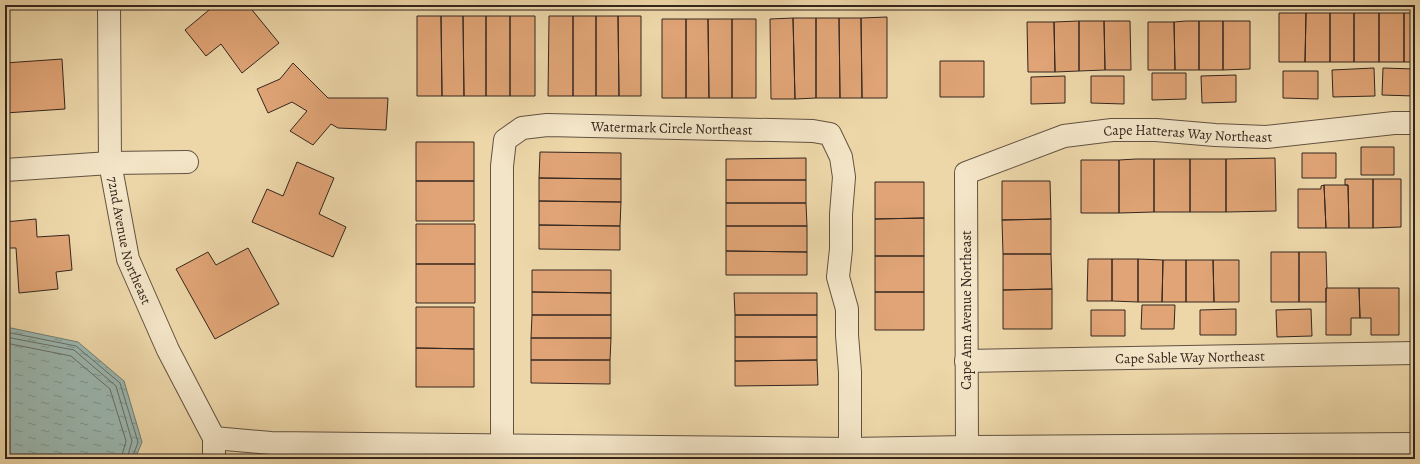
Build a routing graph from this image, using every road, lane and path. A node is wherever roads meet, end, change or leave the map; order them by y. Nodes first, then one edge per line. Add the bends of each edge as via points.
1 (109, 5) edge
2 (1415, 123) edge
3 (187, 162) dead end
4 (110, 163) junction
5 (5, 170) edge
6 (966, 173) joint
7 (1415, 353) edge
8 (966, 361) junction
9 (1415, 444) edge
10 (502, 446) junction
11 (967, 447) junction
12 (214, 448) edge
13 (850, 449) junction

1 - 4 street, 72nd Avenue Northeast
2 - 6 street, Cape Hatteras Way Northeast via 1266,137 1112,130 1064,136
3 - 4 street
4 - 5 street
4 - 12 street, 72nd Avenue Northeast via 128,259
6 - 8 street, Cape Ann Avenue Northeast
7 - 8 street, Cape Sable Way Northeast
8 - 11 street, Cape Ann Avenue Northeast
9 - 11 street
10 - 12 street via 271,443
10 - 13 street
10 - 13 street, Watermark Circle Northeast via 504,140 522,128 547,125 813,131 830,134 841,157 844,177 838,277 847,309
11 - 13 street

